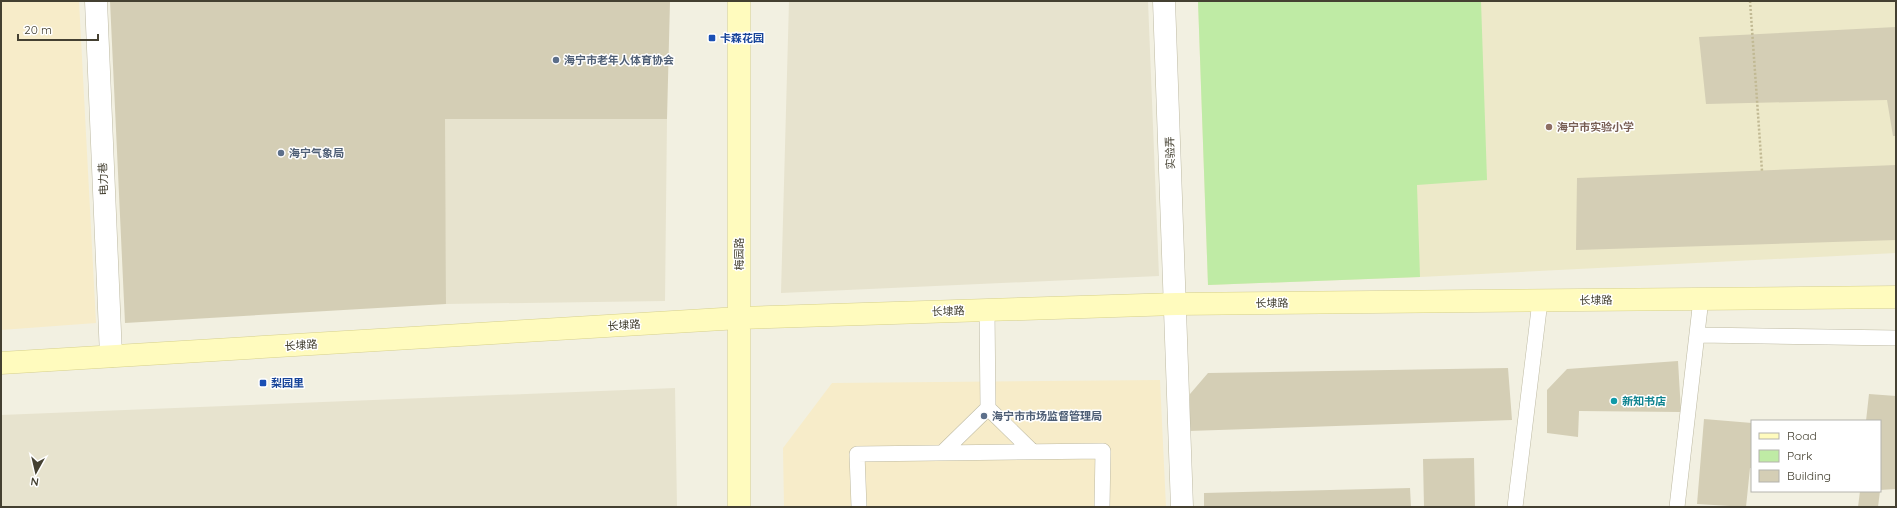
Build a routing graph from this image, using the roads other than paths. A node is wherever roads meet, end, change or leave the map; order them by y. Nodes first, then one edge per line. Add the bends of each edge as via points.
1 (96, 1) edge
2 (739, 1) edge
3 (1164, 1) edge
4 (1896, 297) edge
5 (1701, 299) junction
6 (1540, 301) junction
7 (1176, 304) junction
8 (987, 310) junction
9 (739, 318) junction
10 (1698, 335) junction
11 (1896, 338) edge
12 (111, 356) junction
13 (1, 363) edge
14 (988, 408) junction
15 (942, 452) junction
16 (1033, 452) junction
17 (739, 507) edge
18 (859, 507) edge
19 (1102, 507) edge
20 (1182, 507) edge
21 (1515, 507) edge
22 (1677, 507) edge

1 - 12 street, 电力巷
2 - 9 street, 梅园路
3 - 7 street, 实验弄
4 - 5 street, 长埭路
5 - 6 street, 长埭路
5 - 10 lane
6 - 7 street, 长埭路
6 - 21 lane
7 - 8 street, 长埭路
7 - 20 street, 实验弄
8 - 9 street, 长埭路
8 - 14 lane
9 - 12 street, 长埭路
9 - 17 street, 梅园路
10 - 11 lane
10 - 22 lane
12 - 13 street, 长埭路
14 - 15 lane
14 - 16 lane
15 - 16 lane
15 - 18 lane via 857,454
16 - 19 lane via 1103,451

